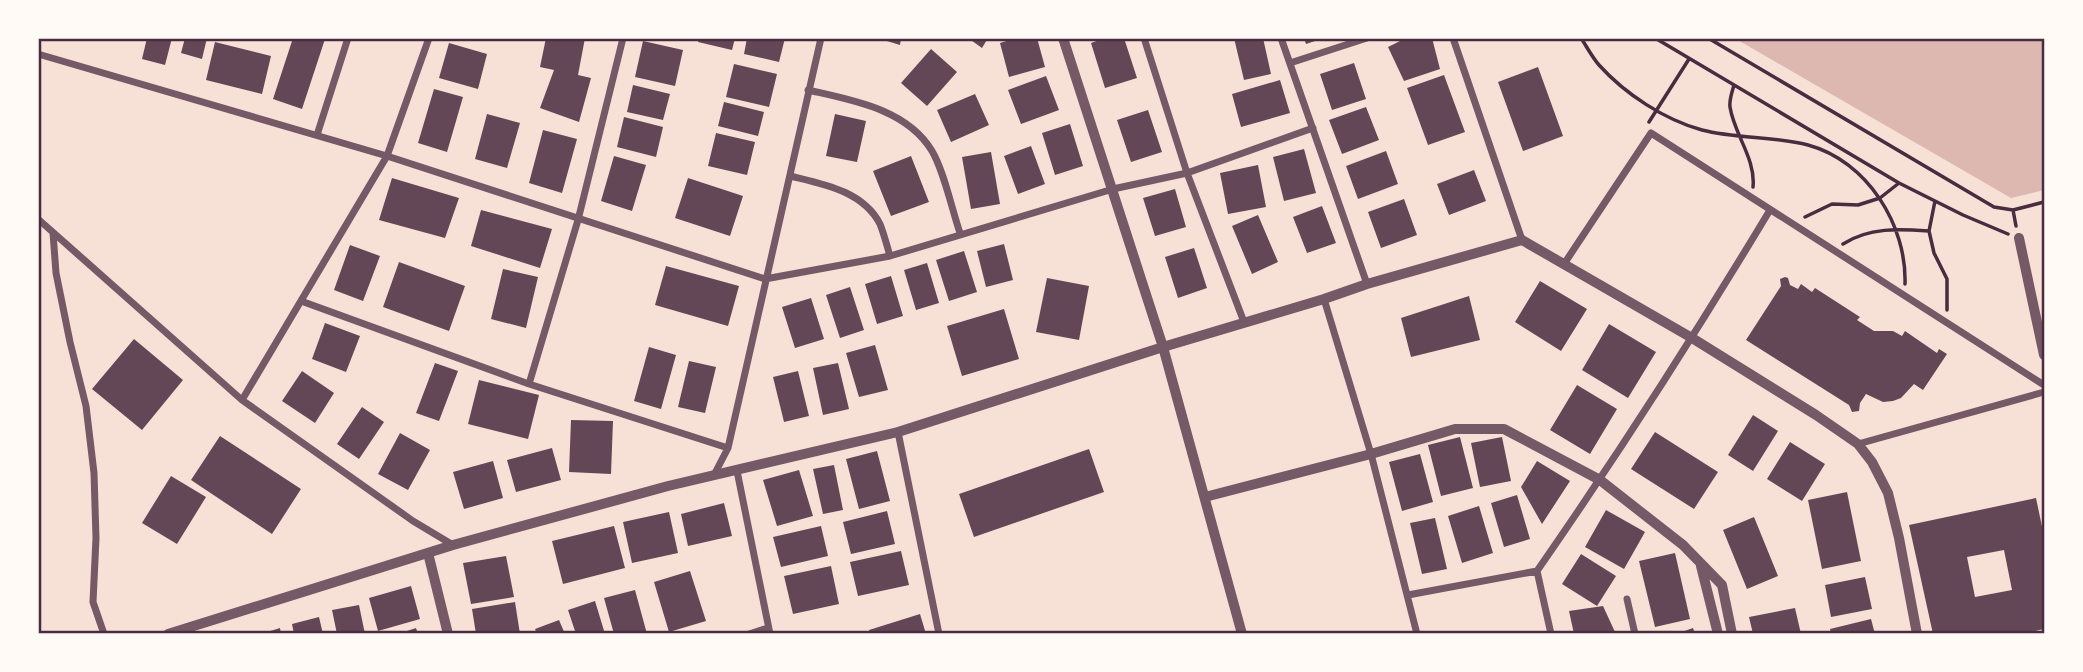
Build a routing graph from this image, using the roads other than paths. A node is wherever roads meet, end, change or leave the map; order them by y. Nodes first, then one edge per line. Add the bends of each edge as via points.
1 (348, 38) edge
2 (429, 38) edge
3 (623, 38) edge
4 (821, 38) edge
5 (1063, 38) edge
6 (1144, 38) edge
7 (1281, 38) edge
8 (1367, 38) edge
9 (1453, 38) edge
10 (38, 54) edge
11 (1290, 63) junction
12 (808, 90) junction
13 (1312, 128) junction
14 (317, 135) junction
15 (387, 156) junction
16 (1186, 173) junction
17 (790, 176) junction
18 (1113, 189) junction
19 (1770, 210) junction
20 (38, 219) edge
21 (578, 220) junction
22 (53, 233) junction
23 (960, 233) junction
24 (2019, 238) road end
25 (1522, 240) junction
26 (890, 256) junction
27 (1564, 264) junction
28 (765, 279) junction
29 (1367, 284) junction
30 (1324, 299) junction
31 (301, 301) junction
32 (1244, 322) junction
33 (1692, 338) junction
34 (1163, 347) junction
35 (2045, 355) edge
36 (529, 384) junction
37 (2045, 385) edge
38 (2045, 391) edge
39 (242, 400) junction
40 (898, 432) junction
41 (1858, 444) junction
42 (728, 448) junction
43 (1371, 454) junction
44 (737, 471) junction
45 (713, 476) junction
46 (1600, 480) junction
47 (1205, 497) junction
48 (453, 545) junction
49 (428, 553) junction
50 (1700, 562) junction
51 (1537, 571) junction
52 (1408, 595) junction
53 (1627, 598) dead end
54 (769, 631) edge
55 (104, 634) edge
56 (168, 634) edge
57 (448, 634) edge
58 (749, 634) edge
59 (939, 634) edge
60 (1242, 634) edge
61 (1417, 634) edge
62 (1552, 634) edge
63 (1635, 634) edge
64 (1718, 634) edge
65 (1732, 634) edge
66 (1917, 634) edge

1 - 14 street
2 - 15 street
3 - 21 street
4 - 12 street
5 - 18 street
6 - 16 street
7 - 11 street
8 - 11 street
9 - 25 street
10 - 14 street
11 - 13 street
12 - 17 street
12 - 23 street via 850,100 910,124 932,151
13 - 16 street
13 - 29 street
14 - 15 street
15 - 21 street
15 - 31 street
16 - 18 street
16 - 32 street
17 - 26 street via 842,190 866,205 880,224
17 - 28 street
18 - 23 street
18 - 34 street
19 - 27 street via 1651,133
19 - 33 street
19 - 37 street
20 - 22 street
21 - 28 street
21 - 36 street
22 - 39 street
22 - 55 street via 56,273 86,406 94,473 93,602
23 - 26 street
24 - 35 street
25 - 27 street
25 - 29 street
26 - 28 street
27 - 33 street
28 - 42 street
29 - 30 street
30 - 32 street
30 - 43 street
31 - 36 street
31 - 39 street
32 - 34 street
33 - 41 street
33 - 46 street
34 - 40 street
34 - 47 street
36 - 42 street
38 - 41 street
39 - 48 street
40 - 44 street
40 - 59 street
41 - 66 street via 1888,493
42 - 45 street
43 - 46 street via 1455,429 1504,429
43 - 47 street
43 - 52 street
44 - 45 street
44 - 54 street
45 - 48 street
46 - 50 street
46 - 51 street
47 - 60 street
48 - 49 street
49 - 56 street
49 - 57 street
50 - 64 street
50 - 65 street via 1722,585
51 - 52 street
51 - 62 street
52 - 61 street
53 - 63 street
54 - 58 street

